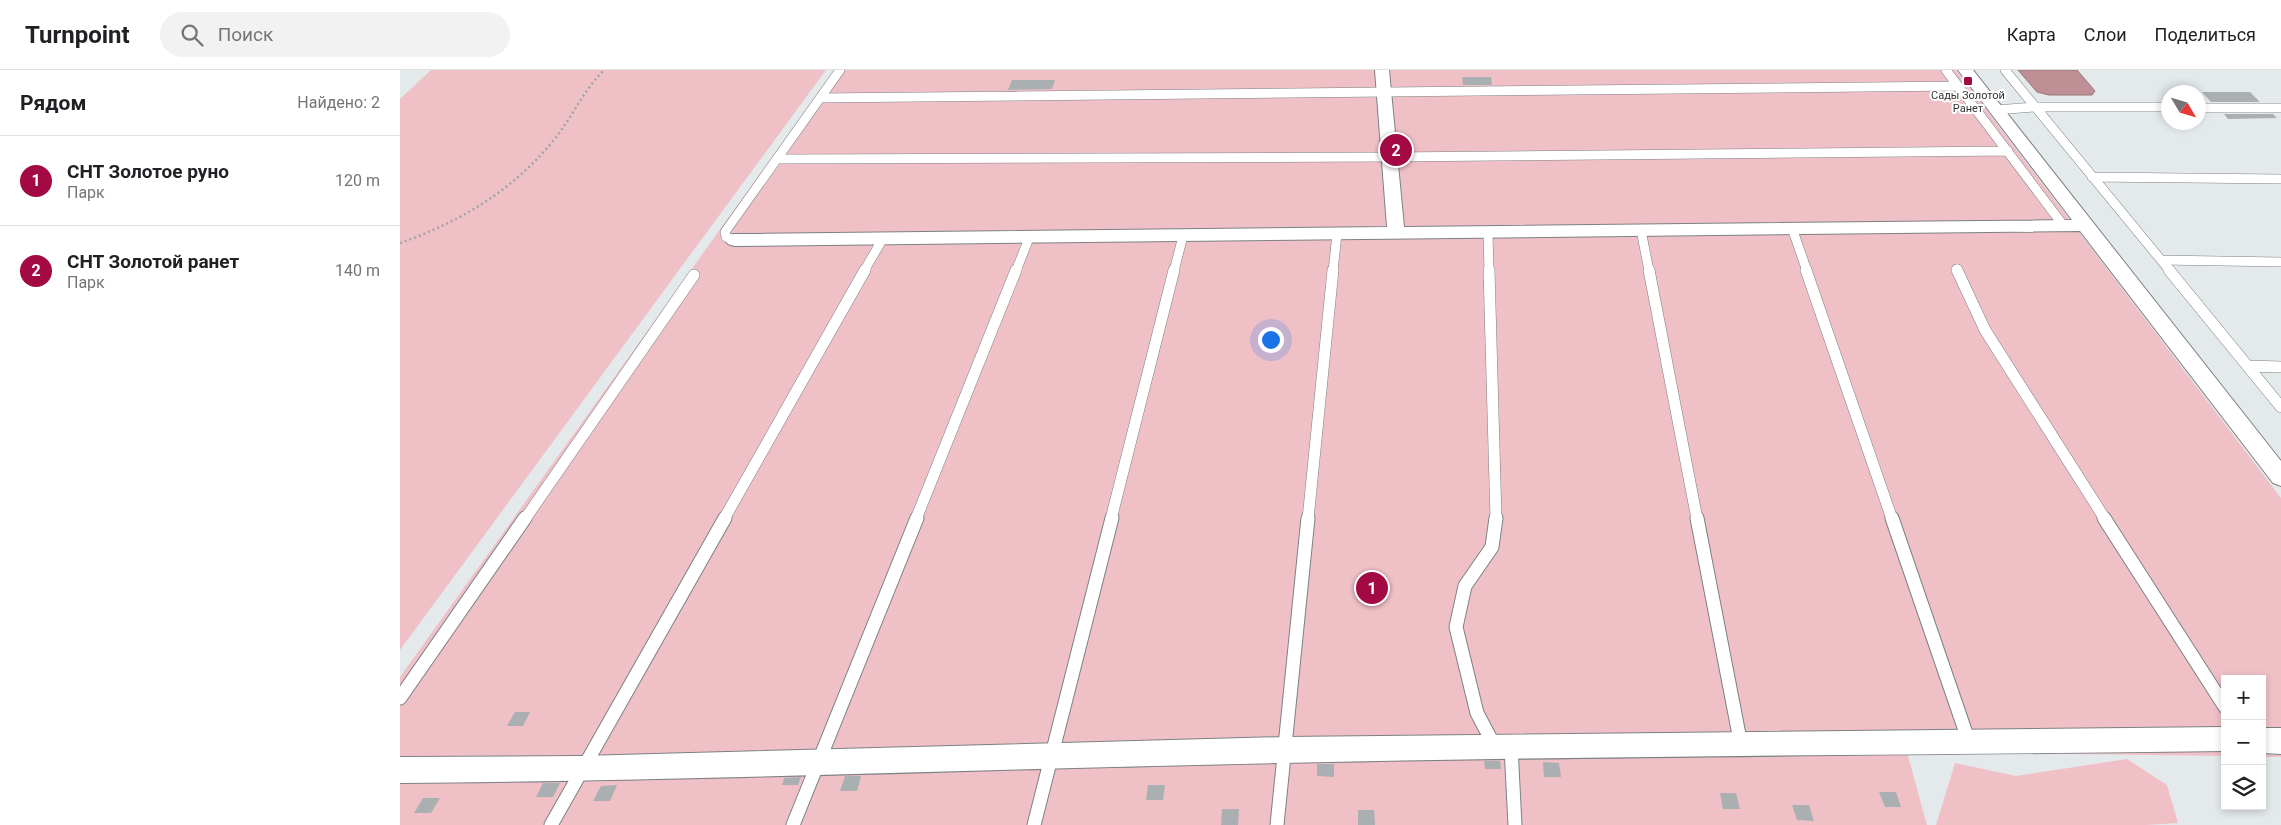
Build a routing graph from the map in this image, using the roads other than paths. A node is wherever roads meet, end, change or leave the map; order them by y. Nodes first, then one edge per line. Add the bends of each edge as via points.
1 (840, 70) edge
2 (1382, 70) edge
3 (1946, 70) edge
4 (2005, 70) edge
5 (1961, 78) edge
6 (1384, 92) junction
7 (820, 98) junction
8 (2034, 107) junction
9 (2161, 107) edge
10 (2206, 108) edge
11 (2281, 108) edge
12 (1996, 110) junction
13 (2008, 152) junction
14 (1390, 157) junction
15 (778, 159) junction
16 (2092, 177) junction
17 (2281, 179) edge
18 (2063, 225) junction
19 (2086, 225) junction
20 (1792, 228) junction
21 (1641, 230) junction
22 (1488, 232) junction
23 (1396, 233) junction
24 (1337, 234) junction
25 (1183, 236) junction
26 (1029, 238) junction
27 (734, 240) joint
28 (882, 240) junction
29 (2161, 260) junction
30 (2281, 262) edge
31 (1958, 269) dead end
32 (694, 276) dead end
33 (2248, 366) junction
34 (2281, 367) edge
35 (2281, 407) edge
36 (2281, 476) edge
37 (400, 698) edge
38 (2221, 702) edge
39 (2221, 739) edge
40 (2266, 740) edge
41 (2281, 741) edge
42 (1970, 742) junction
43 (1741, 745) junction
44 (1503, 747) junction
45 (1285, 750) junction
46 (1051, 756) junction
47 (819, 761) junction
48 (581, 769) junction
49 (400, 770) edge
50 (551, 825) edge
51 (793, 825) edge
52 (1034, 825) edge
53 (1277, 825) edge
54 (1515, 825) edge

1 - 7 lane
2 - 6 street
3 - 5 lane
4 - 8 lane
5 - 6 lane
5 - 12 street
5 - 13 lane
6 - 7 lane
6 - 14 street
7 - 15 lane
8 - 9 lane
8 - 12 lane
8 - 16 lane
10 - 11 lane
12 - 19 street
13 - 14 lane
13 - 18 lane
14 - 15 lane
14 - 23 street
15 - 27 lane via 725,232 726,238
16 - 17 lane
16 - 29 lane
18 - 19 street
18 - 20 street
19 - 36 street
20 - 21 street
20 - 42 lane
21 - 22 street
21 - 43 lane
22 - 23 street
22 - 44 lane via 1496,528 1492,547 1465,586 1456,627 1477,713
23 - 24 street
24 - 25 street
24 - 45 lane
25 - 26 street
25 - 46 lane
26 - 28 street
26 - 47 lane
27 - 28 street
28 - 48 lane
29 - 30 lane
29 - 33 lane
31 - 38 lane via 1985,330
32 - 37 lane
33 - 34 lane
33 - 35 lane
39 - 42 street
40 - 41 street
42 - 43 street
43 - 44 street
44 - 45 street
44 - 54 lane
45 - 46 street
45 - 53 lane
46 - 47 street
46 - 52 lane
47 - 48 street
47 - 51 lane
48 - 49 street
48 - 50 lane

